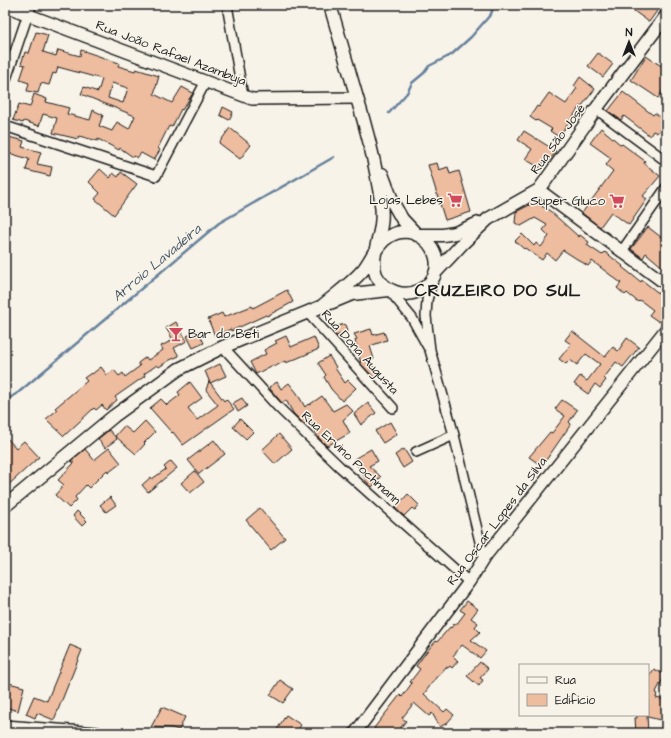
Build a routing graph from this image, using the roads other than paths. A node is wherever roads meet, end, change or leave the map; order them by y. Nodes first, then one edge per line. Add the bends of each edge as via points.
1 (227, 5) edge
2 (330, 5) edge
3 (5, 6) edge
4 (30, 9) edge
5 (666, 16) edge
6 (206, 81) junction
7 (5, 82) edge
8 (243, 96) junction
9 (357, 98) junction
10 (596, 110) junction
11 (5, 126) edge
12 (371, 146) junction
13 (666, 161) edge
14 (666, 188) edge
15 (539, 190) junction
16 (488, 219) junction
17 (418, 235) junction
18 (377, 248) junction
19 (622, 251) junction
20 (435, 273) junction
21 (666, 284) edge
22 (389, 290) junction
23 (322, 306) junction
24 (308, 313) junction
25 (666, 329) edge
26 (222, 346) junction
27 (430, 350) junction
28 (393, 408) dead end
29 (454, 435) junction
30 (416, 452) dead end
31 (5, 506) edge
32 (484, 558) junction
33 (469, 582) junction
34 (5, 726) edge
35 (97, 733) edge
36 (355, 733) edge

1 - 8 street
2 - 9 main road
3 - 4 street, Rua João Rafael Azambuja
4 - 6 street, Rua João Rafael Azambuja
4 - 7 street
5 - 10 main road, Rua São José
6 - 8 street, Rua João Rafael Azambuja
6 - 11 street via 156,176
8 - 9 street, Rua João Rafael Azambuja via 252,99
9 - 12 main road
10 - 13 street
10 - 15 main road, Rua São José
12 - 17 main road via 393,203 402,219
12 - 18 main road via 381,198 381,225
14 - 19 street
15 - 16 main road, Rua São José
15 - 19 street
16 - 17 main road via 455,233
16 - 20 main road, Rua São José
17 - 18 main road via 402,232 395,234
17 - 20 main road via 428,242 435,254
18 - 22 main road via 374,261 376,275
18 - 23 main road via 355,279
19 - 21 street
20 - 22 main road via 426,286 412,293
20 - 27 street via 426,316
22 - 23 main road via 352,294
22 - 27 street via 412,318
23 - 24 main road
24 - 26 main road
24 - 28 street, Rua Dona Augusta
25 - 32 street, Rua Oscar Lopes da Silva
26 - 31 main road via 179,369 152,388 86,438
26 - 33 street, Rua Ervino Pochmann via 278,407 334,462
27 - 29 street
29 - 30 street
29 - 32 street
32 - 33 street, Rua Oscar Lopes da Silva
33 - 36 street, Rua Oscar Lopes da Silva
34 - 35 street

